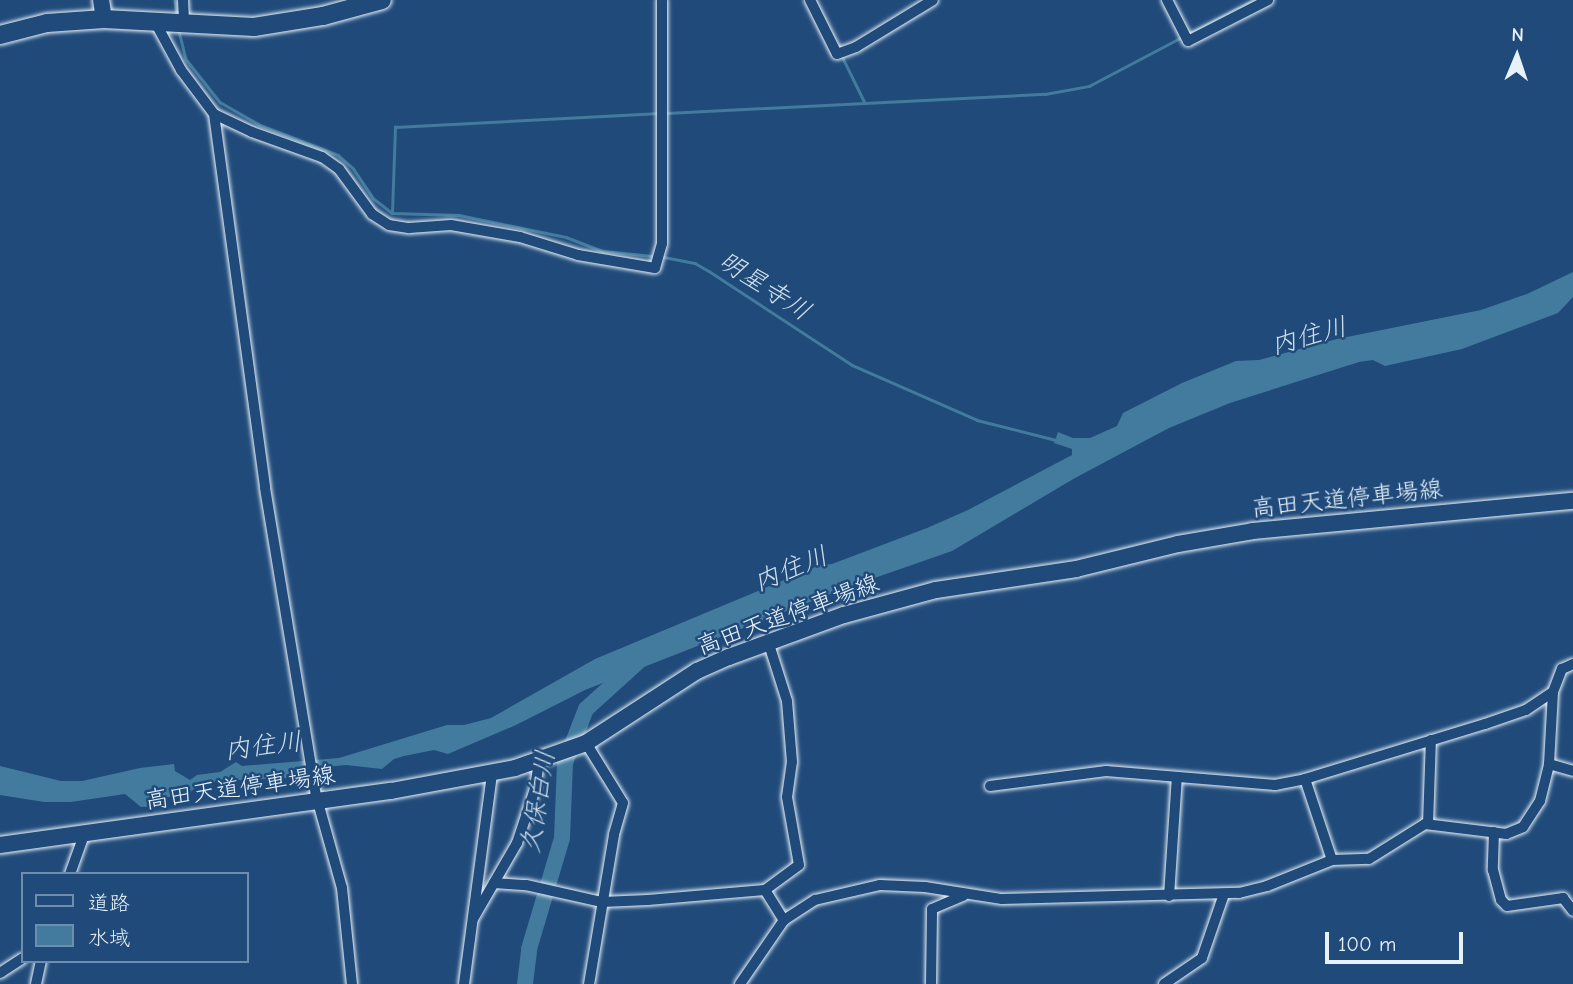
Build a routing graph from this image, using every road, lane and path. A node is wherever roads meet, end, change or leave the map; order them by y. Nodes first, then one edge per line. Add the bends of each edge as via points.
1 (100, 0) edge
2 (183, 0) edge
3 (382, 0) edge
4 (662, 0) edge
5 (810, 0) edge
6 (933, 0) edge
7 (1167, 0) edge
8 (1268, 0) edge
9 (104, 19) junction
10 (168, 21) junction
11 (0, 35) edge
12 (214, 114) junction
13 (1573, 501) edge
14 (768, 641) junction
15 (1573, 664) edge
16 (1553, 692) junction
17 (1431, 740) junction
18 (586, 743) junction
19 (539, 761) junction
20 (1549, 764) junction
21 (1573, 771) edge
22 (492, 773) junction
23 (1177, 777) junction
24 (1305, 779) junction
25 (990, 786) dead end
26 (317, 798) junction
27 (1428, 824) junction
28 (85, 832) junction
29 (1494, 832) junction
30 (0, 845) edge
31 (1332, 860) junction
32 (71, 872) edge
33 (494, 883) junction
34 (765, 890) junction
35 (1224, 894) junction
36 (965, 895) junction
37 (1168, 896) junction
38 (602, 902) junction
39 (1573, 911) edge
40 (783, 920) junction
41 (471, 921) junction
42 (21, 959) edge
43 (41, 963) edge
44 (0, 973) edge
45 (36, 984) edge
46 (352, 984) edge
47 (464, 984) edge
48 (589, 984) edge
49 (740, 984) edge
50 (931, 984) edge
51 (1164, 984) edge

1 - 9 main road
2 - 10 street
3 - 10 main road via 254,27
4 - 12 street via 662,244 655,268 451,225 389,225 372,214 339,169 323,157
5 - 6 street via 837,54
7 - 8 street via 1188,41
9 - 10 main road
9 - 11 main road via 47,23
10 - 12 street via 181,70
12 - 26 street via 265,488
13 - 14 main road, 高田天道停車場線 via 1216,536 1076,569 906,597
14 - 18 main road, 高田天道停車場線 via 697,671
14 - 34 street via 787,701 792,762 786,797 799,864
15 - 16 street via 1562,669
16 - 17 street via 1526,710
16 - 20 street
17 - 24 street
17 - 27 street
18 - 19 main road, 高田天道停車場線
18 - 38 street via 623,803
19 - 22 main road, 高田天道停車場線
19 - 33 street via 517,843
20 - 21 street
20 - 29 street via 1540,801 1523,827 1506,834
22 - 26 main road, 高田天道停車場線
22 - 41 street
23 - 24 street via 1265,785
23 - 25 street via 1106,771
23 - 37 street
24 - 31 street
26 - 28 main road, 高田天道停車場線
26 - 46 street via 342,888
27 - 29 street
27 - 31 street via 1369,859
28 - 30 main road, 高田天道停車場線
28 - 32 street
29 - 39 street via 1493,870 1501,900 1507,906 1563,898
31 - 35 street via 1267,886
33 - 38 street via 526,885
33 - 41 street
34 - 38 street
34 - 40 street
35 - 37 street
35 - 51 street via 1202,958
36 - 37 street via 1002,899
36 - 40 street via 880,885 816,900
36 - 50 street via 932,909
38 - 48 street
40 - 49 street
41 - 47 street
42 - 44 street
43 - 45 street

